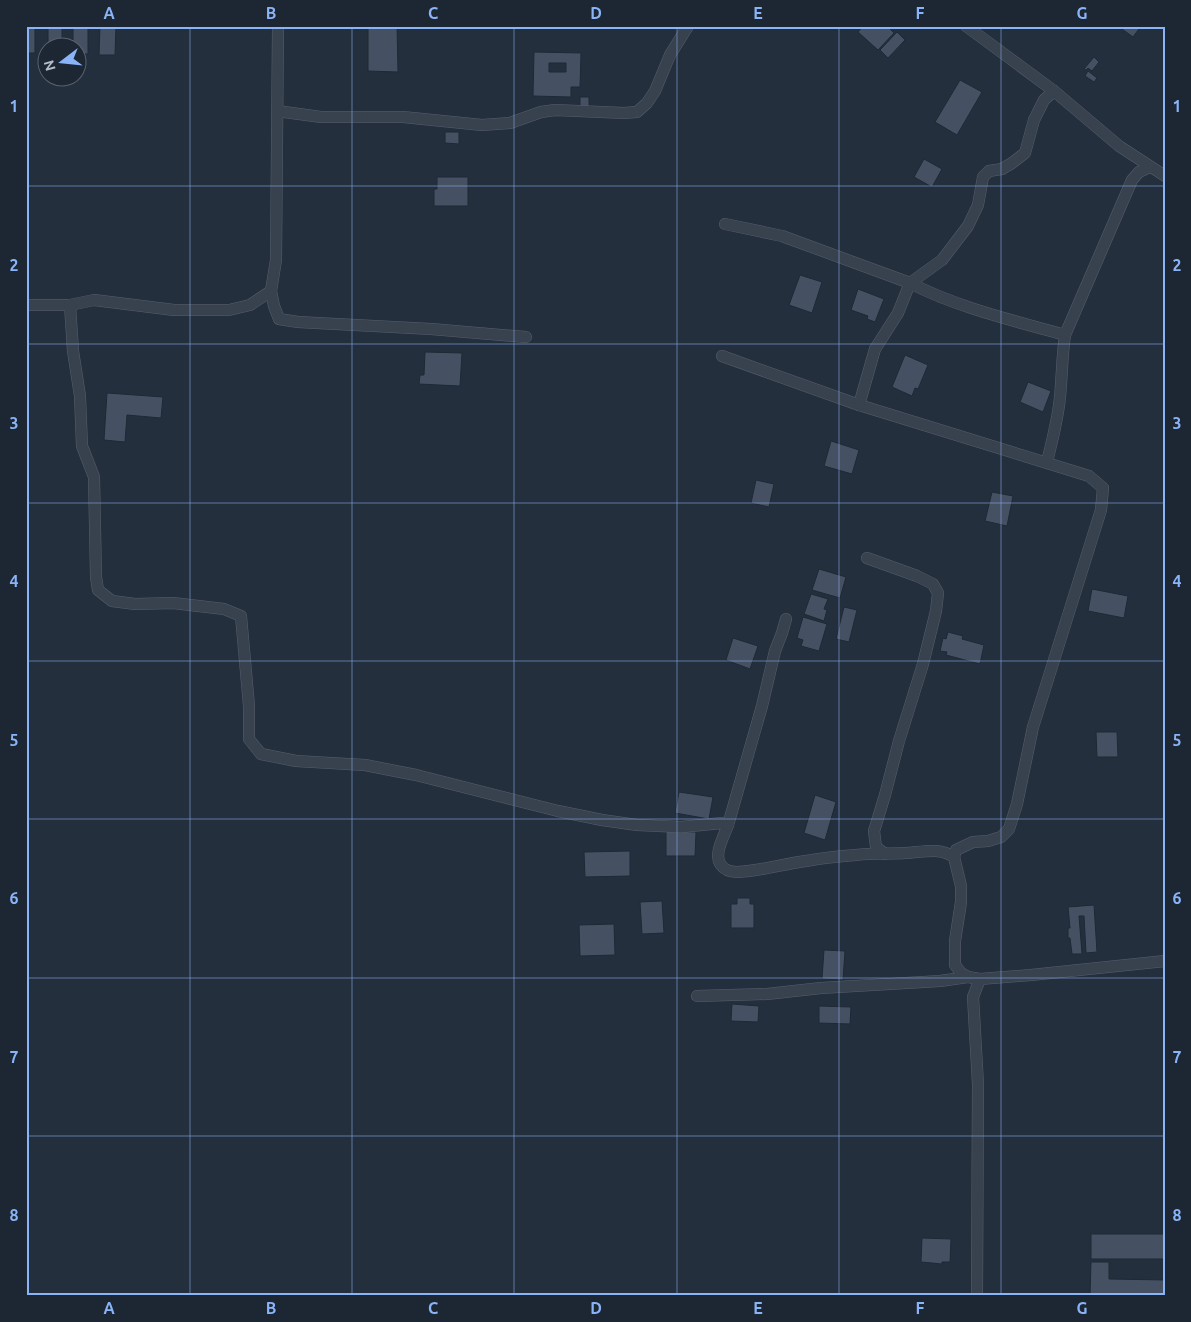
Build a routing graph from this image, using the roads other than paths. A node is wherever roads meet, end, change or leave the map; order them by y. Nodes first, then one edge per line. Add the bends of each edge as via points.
1 (278, 26) edge
2 (688, 26) edge
3 (966, 26) edge
4 (1054, 91) junction
5 (277, 111) junction
6 (1150, 167) junction
7 (1165, 176) edge
8 (725, 224) dead end
9 (910, 283) junction
10 (271, 291) junction
11 (26, 305) edge
12 (70, 305) junction
13 (1065, 335) junction
14 (526, 337) dead end
15 (722, 356) dead end
16 (859, 405) junction
17 (1047, 462) junction
18 (867, 558) dead end
19 (786, 619) dead end
20 (728, 825) junction
21 (885, 854) junction
22 (954, 857) junction
23 (1165, 961) edge
24 (968, 977) junction
25 (980, 979) junction
26 (697, 996) dead end
27 (977, 1296) edge

1 - 5 street
2 - 5 street via 647,103 637,112 555,110 510,123 482,125 403,117 322,117
3 - 4 street
4 - 6 street via 1119,146
4 - 9 street via 1044,100 1034,120 1024,153 1002,169 989,171 983,177 978,205 968,226 942,260
5 - 10 street via 276,260
6 - 7 street
6 - 13 street via 1132,180
8 - 9 street via 782,236
9 - 13 street via 976,308
9 - 16 street via 898,313 875,348
10 - 12 street via 250,305 229,310 174,310 94,300
10 - 14 street via 279,319
11 - 12 street
12 - 20 street via 82,446 94,477 98,590 112,600 224,609 241,616 249,739 261,754 296,761 365,765 602,820 681,827
13 - 17 street via 1060,398
15 - 16 street
16 - 17 street
17 - 22 street via 1089,476 1103,488 1101,510 1033,727 1009,829 1001,837 973,842 956,850
18 - 21 street via 933,584 938,594 923,664 874,831 876,847
19 - 20 street
20 - 21 street via 718,859 728,871
21 - 22 street via 932,850
22 - 24 street via 961,886 954,941 955,965
23 - 25 street
24 - 25 street
24 - 26 street via 767,994
25 - 27 street via 973,996 978,1084

